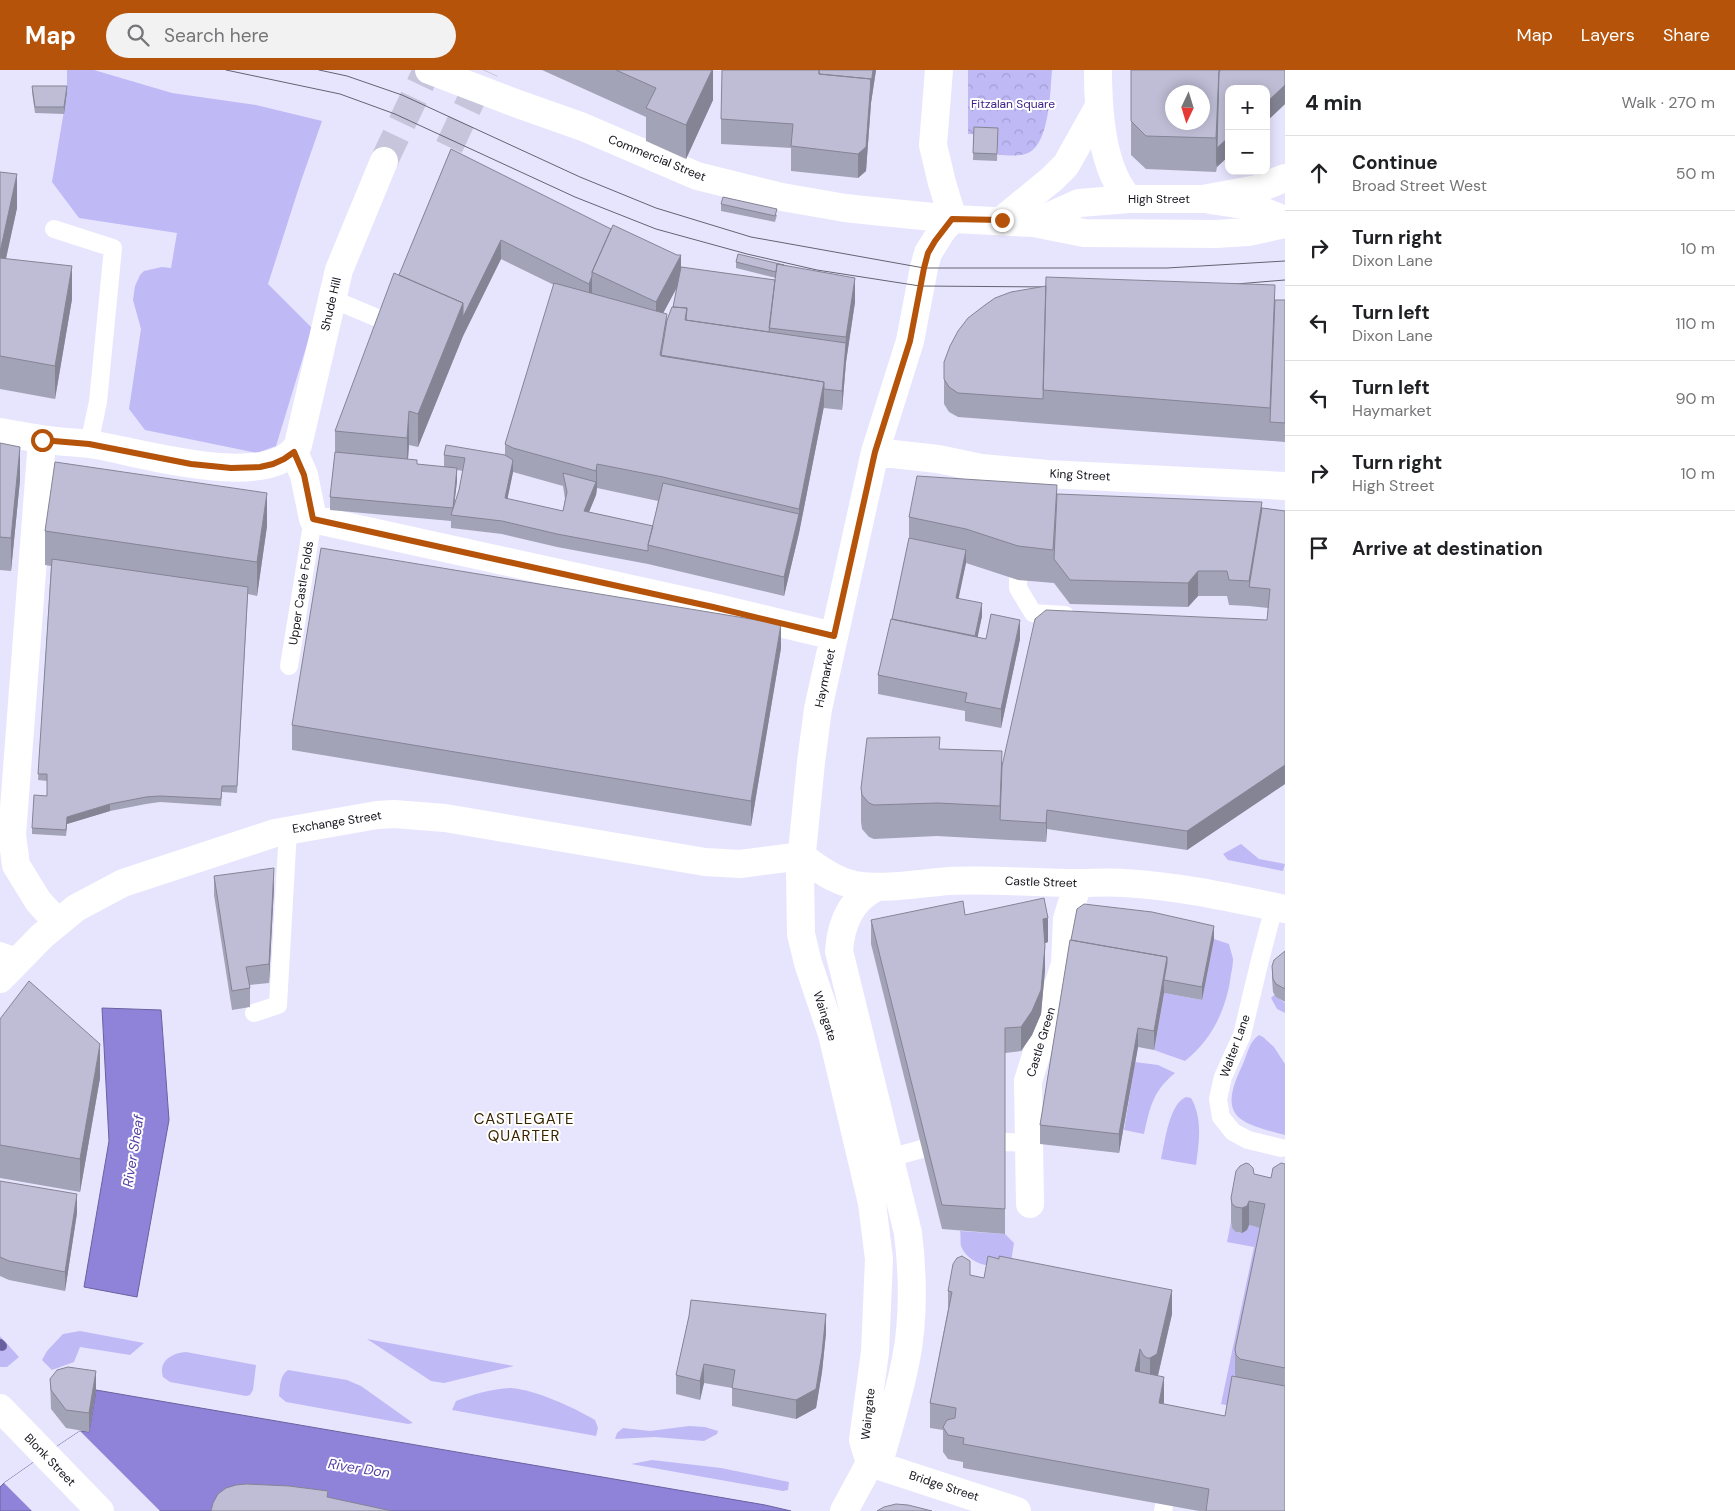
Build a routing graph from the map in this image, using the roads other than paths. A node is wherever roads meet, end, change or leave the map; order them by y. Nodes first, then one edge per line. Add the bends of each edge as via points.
1 (430, 70) edge
2 (939, 70) edge
3 (1098, 70) edge
4 (1098, 108) junction
5 (384, 161) tunnel mouth
6 (1285, 178) edge
7 (1130, 199) junction
8 (1203, 199) junction
9 (952, 219) junction
10 (1002, 220) junction
11 (1285, 220) edge
12 (1034, 223) junction
13 (1285, 224) edge
14 (54, 229) dead end
15 (332, 299) junction
16 (387, 322) edge
17 (0, 432) edge
18 (42, 440) junction
19 (89, 444) junction
20 (294, 452) junction
21 (875, 452) junction
22 (1285, 486) edge
23 (313, 519) junction
24 (1018, 580) edge
25 (1081, 616) edge
26 (834, 636) junction
27 (289, 666) dead end
28 (288, 830) junction
29 (802, 856) junction
30 (1078, 883) junction
31 (877, 887) junction
32 (1280, 908) edge
33 (58, 923) junction
34 (10, 954) edge
35 (0, 979) edge
36 (254, 1013) dead end
37 (1029, 1143) junction
38 (1281, 1148) dead end
39 (889, 1158) junction
40 (1030, 1204) dead end
41 (0, 1408) edge
42 (870, 1463) junction
43 (989, 1505) edge
44 (100, 1511) edge
45 (844, 1511) edge

1 - 9 street, Commercial Street via 583,128 696,176 845,208
2 - 9 street via 934,145
3 - 4 street
4 - 7 street via 1115,177 1120,189
4 - 10 street via 1066,165
5 - 15 street, Shude Hill via 340,270
6 - 8 street via 1257,189
7 - 8 street, High Street
7 - 12 street, High Street via 1079,203
8 - 11 street, High Street via 1250,206
9 - 10 street, High Street
9 - 21 street, Haymarket via 928,253 910,341
10 - 12 street, High Street
12 - 13 street, High Street via 1103,234 1248,232
14 - 19 lane via 113,248 98,402
15 - 16 lane
15 - 20 street, Shude Hill
17 - 18 street
18 - 19 street
18 - 33 street via 12,835 16,865 38,901
19 - 20 street via 190,470 260,467
20 - 23 street via 304,475
21 - 22 street, King Street via 1033,477
21 - 26 street, Haymarket
23 - 26 street
23 - 27 lane, Upper Castle Folds
24 - 25 lane via 1018,588 1033,614
26 - 29 street, Haymarket via 818,709
28 - 29 street, Exchange Street via 377,814 445,818 705,862 740,864
28 - 33 street, Exchange Street via 123,883 76,908
28 - 36 lane via 278,1005
29 - 31 street, Castle Street via 833,877
29 - 42 street, Waingate via 801,934 834,1043 872,1203 879,1259 875,1352 863,1440
30 - 31 street, Castle Street via 950,881
30 - 32 street, Castle Street via 1122,882 1158,886 1206,892
30 - 37 street, Castle Green via 1067,919 1065,964 1028,1081
31 - 39 street, Waingate via 865,892 849,911 841,932 839,952
32 - 38 lane, Walter Lane via 1260,960 1242,1035 1223,1077 1218,1100 1221,1117 1233,1132 1248,1140
33 - 34 street, Exchange Street
34 - 35 street, Exchange Street
37 - 39 lane via 922,1149
37 - 40 street, Castle Green
39 - 42 street, Waingate via 908,1233 912,1294 906,1357 890,1425 882,1452
41 - 44 street, Blonk Street
42 - 43 street, Bridge Street
42 - 45 street

